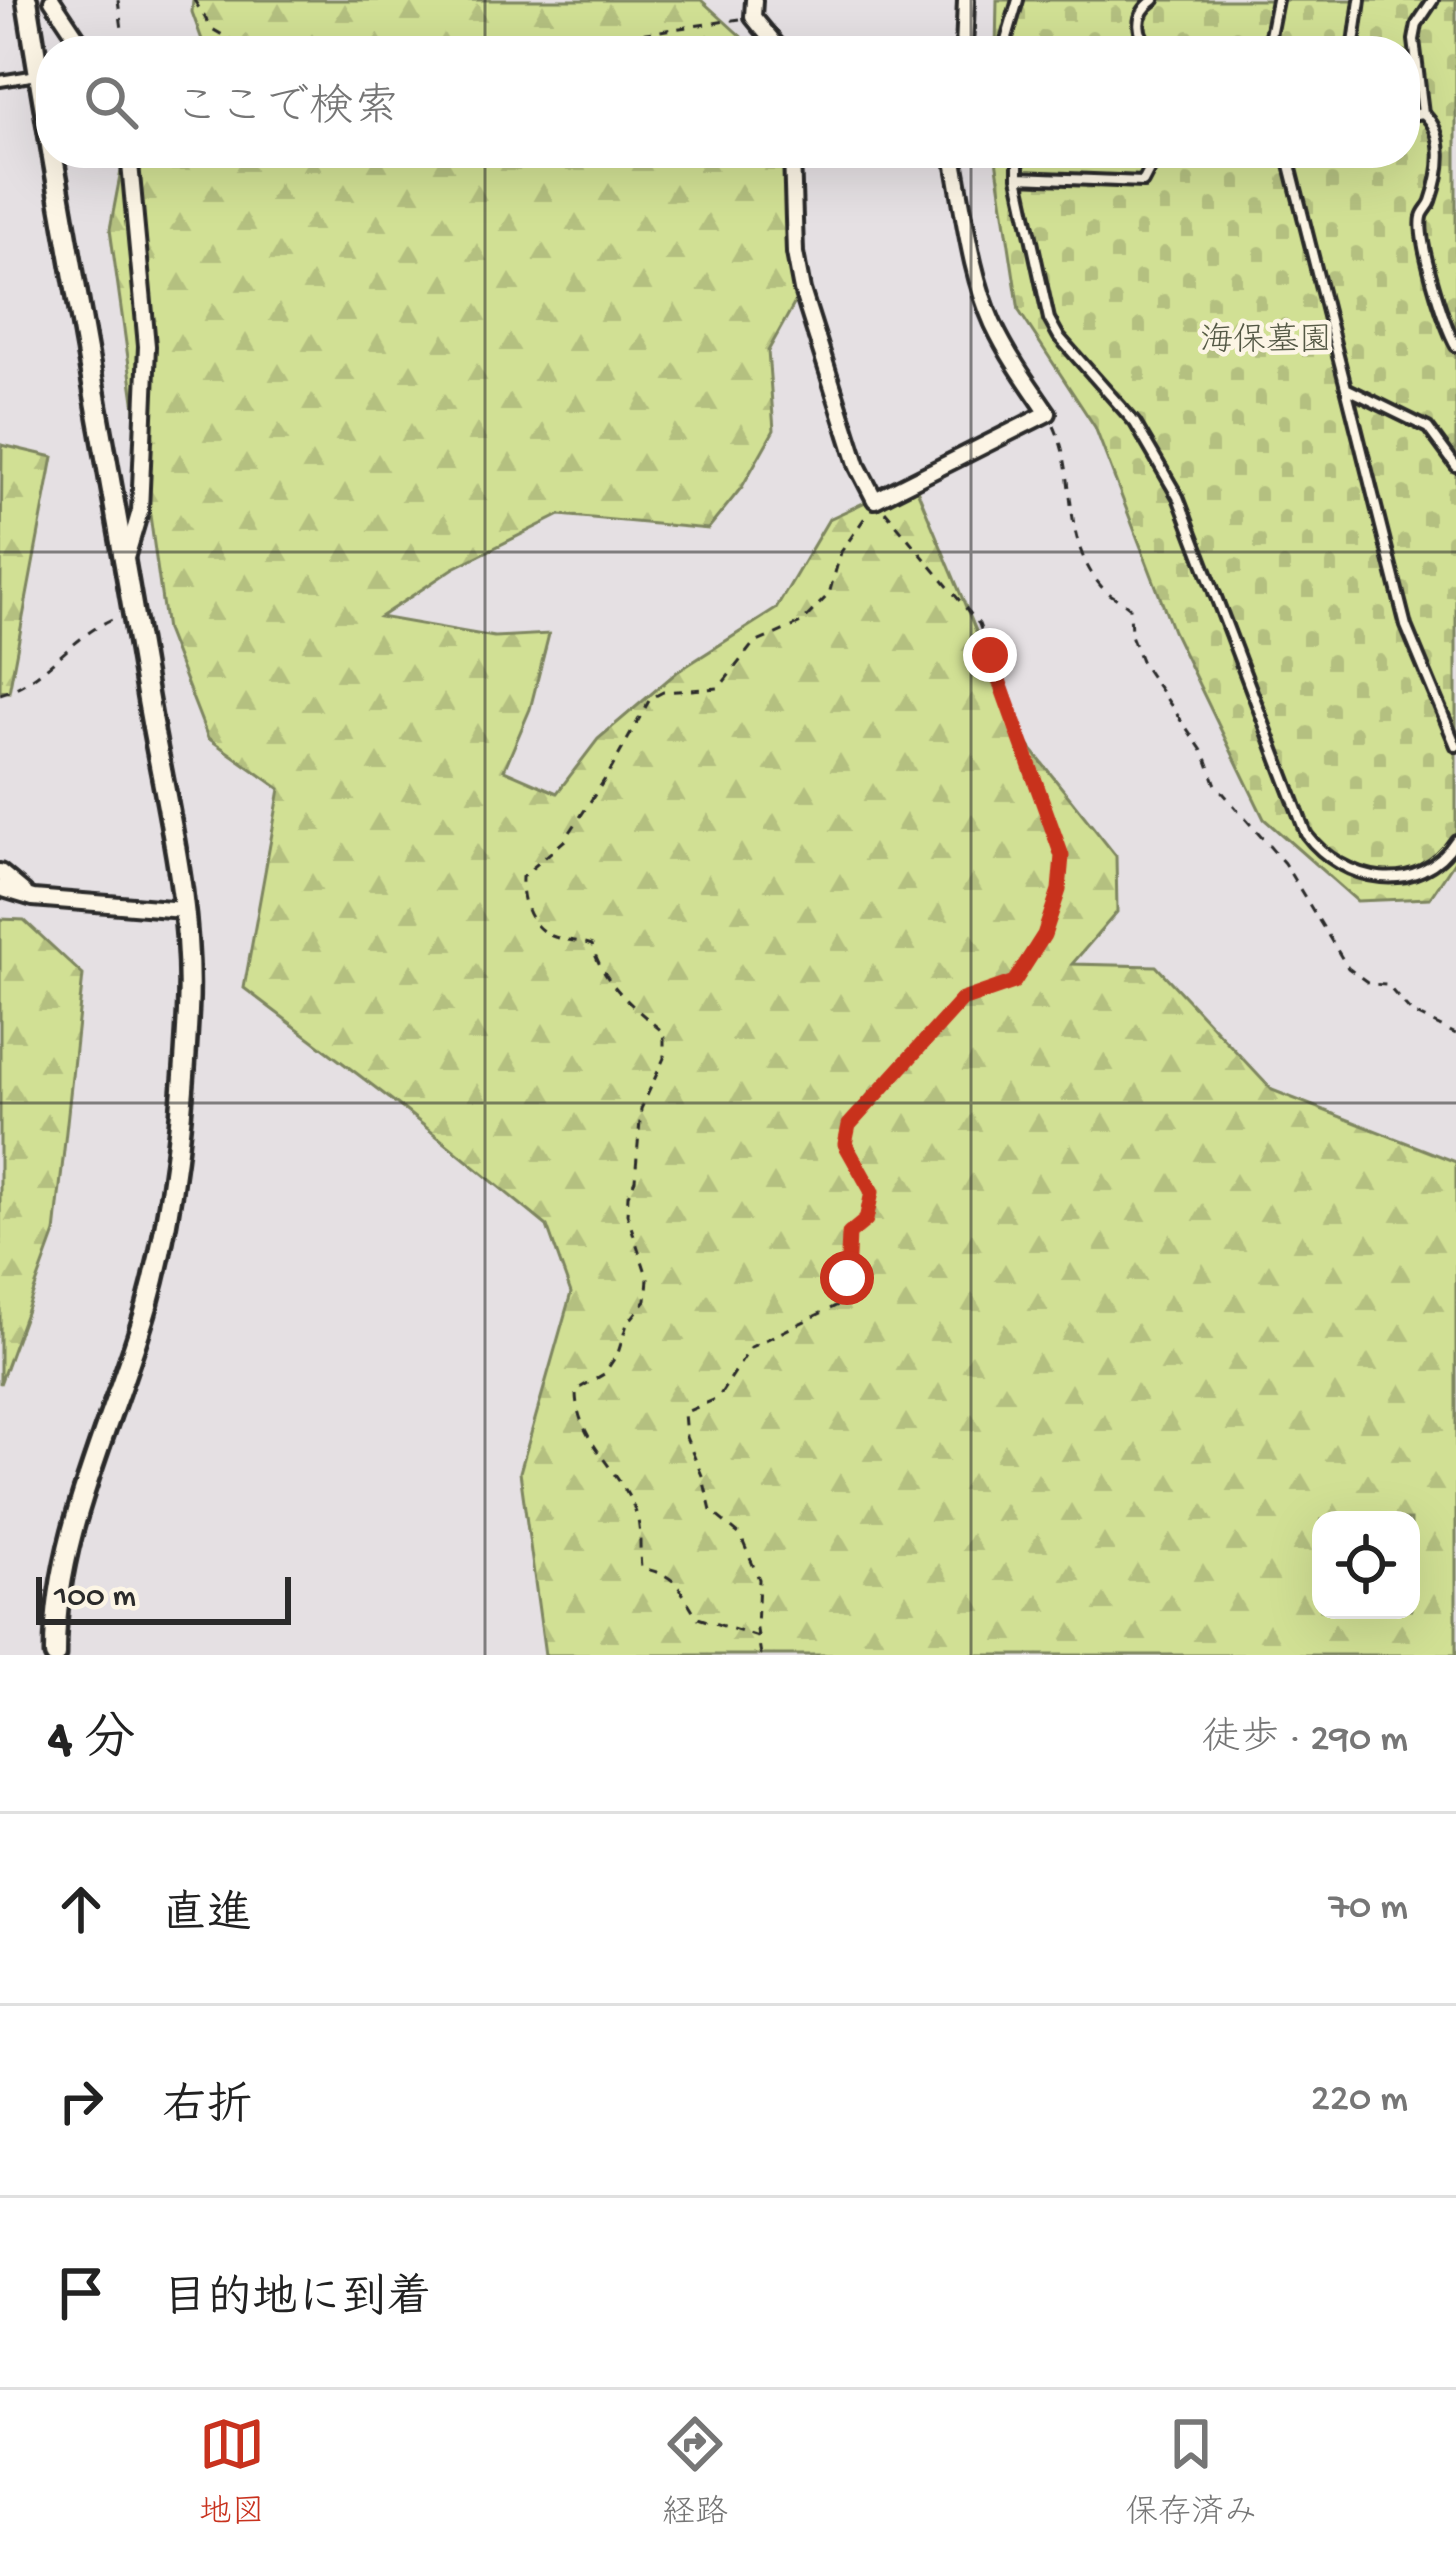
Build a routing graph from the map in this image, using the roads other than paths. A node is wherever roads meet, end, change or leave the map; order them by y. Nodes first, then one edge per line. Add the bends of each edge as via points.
1 (27, 0) edge
2 (52, 0) edge
3 (965, 0) edge
4 (1018, 0) edge
5 (1154, 0) edge
6 (1277, 0) edge
7 (1360, 0) edge
8 (1433, 0) edge
9 (753, 8) edge
10 (76, 36) edge
11 (771, 36) edge
12 (964, 36) edge
13 (1007, 36) edge
14 (1143, 36) edge
15 (1271, 36) edge
16 (1355, 36) edge
17 (1415, 36) edge
18 (36, 61) edge
19 (1420, 66) edge
20 (36, 74) edge
21 (0, 81) edge
22 (1423, 112) junction
23 (1420, 113) edge
24 (53, 168) edge
25 (130, 168) edge
26 (792, 168) edge
27 (955, 168) edge
28 (1018, 168) edge
29 (1150, 168) edge
30 (1291, 168) edge
31 (1018, 177) junction
32 (1456, 346) edge
33 (1347, 388) junction
34 (1456, 466) edge
35 (126, 558) junction
36 (1456, 746) edge
37 (1456, 840) edge
38 (0, 872) edge
39 (0, 888) edge
40 (33, 898) junction
41 (183, 910) junction
42 (56, 1655) edge

1 - 18 street
2 - 10 street
3 - 12 street
4 - 13 lane
5 - 14 lane via 1141,11
6 - 15 lane
7 - 16 lane
8 - 17 lane
9 - 11 street
19 - 22 lane
20 - 21 lane
22 - 23 lane
22 - 32 lane via 1441,138 1421,217 1424,240
24 - 35 street
25 - 35 street via 147,346 140,511
26 - 27 street via 802,290 875,500 1048,413 992,322
28 - 31 lane
29 - 31 lane via 1143,182
30 - 33 lane
31 - 37 lane via 1048,319 1135,423 1178,497 1306,835 1321,855 1370,878 1433,865
33 - 34 lane via 1428,428
33 - 36 lane via 1406,626
35 - 41 street
38 - 40 street
39 - 40 street
40 - 41 street
41 - 42 street via 189,1004 172,1204 147,1307 67,1546

